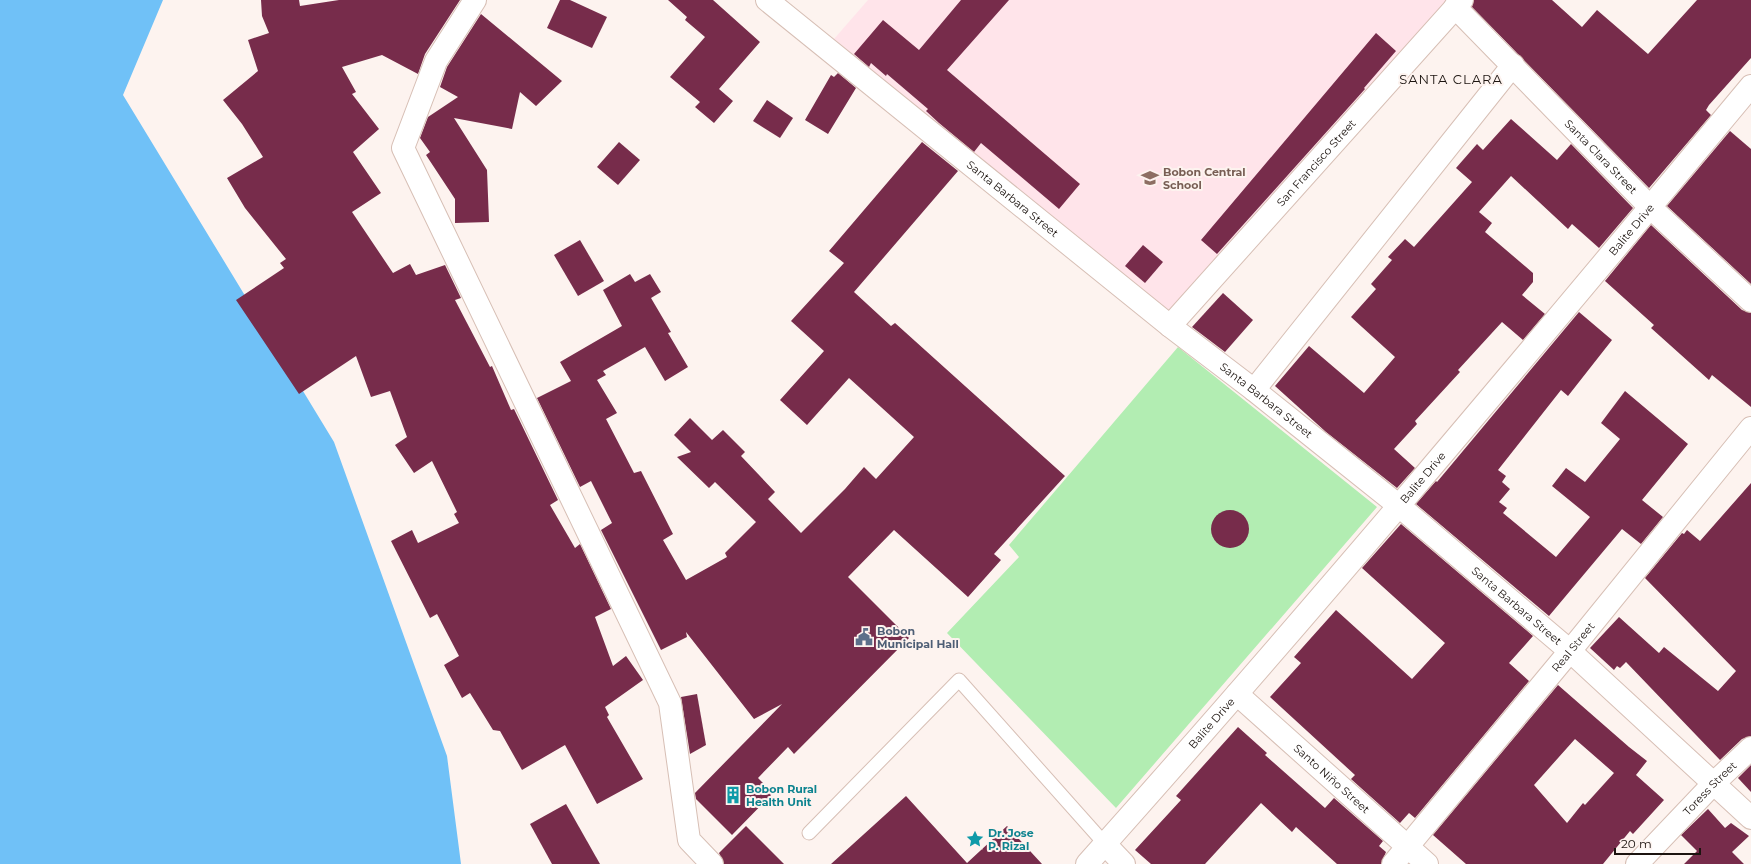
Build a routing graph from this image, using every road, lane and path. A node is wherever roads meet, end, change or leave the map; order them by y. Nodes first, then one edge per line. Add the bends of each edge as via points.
1 (475, 0) edge
2 (767, 0) edge
3 (1459, 4) edge
4 (1513, 65) junction
5 (1751, 86) edge
6 (1650, 207) junction
7 (1751, 301) edge
8 (1170, 326) junction
9 (1254, 390) junction
10 (1751, 428) edge
11 (1398, 505) junction
12 (1570, 651) junction
13 (1237, 694) junction
14 (1751, 748) edge
15 (1714, 783) junction
16 (1751, 818) edge
17 (809, 833) dead end
18 (1105, 844) junction
19 (1408, 847) junction
20 (712, 864) edge
21 (1087, 864) edge
22 (1124, 864) edge
23 (1393, 864) edge
24 (1427, 864) edge
25 (1637, 864) edge

1 - 20 street via 436,61 403,148 670,703 689,840
2 - 8 street, Santa Barbara Street
3 - 4 street, Santa Clara Street
3 - 8 street, San Francisco Street
4 - 6 street, Santa Clara Street
4 - 9 street
5 - 6 street, Balite Drive
6 - 7 street, Santa Clara Street
6 - 11 street, Balite Drive
8 - 9 street, Santa Barbara Street
9 - 11 street, Santa Barbara Street
10 - 12 street, Real Street
11 - 12 street, Santa Barbara Street
11 - 13 street, Balite Drive
12 - 15 street, Santa Barbara Street
12 - 19 street, Real Street
13 - 18 street, Balite Drive
13 - 19 street, Santo Niño Street
14 - 15 street, Toress Street
15 - 16 street, Santa Barbara Street
15 - 25 street, Toress Street
17 - 18 lane via 959,680
18 - 21 street, Balite Drive
18 - 22 street
19 - 23 street, Real Street
19 - 24 street, Santo Niño Street

